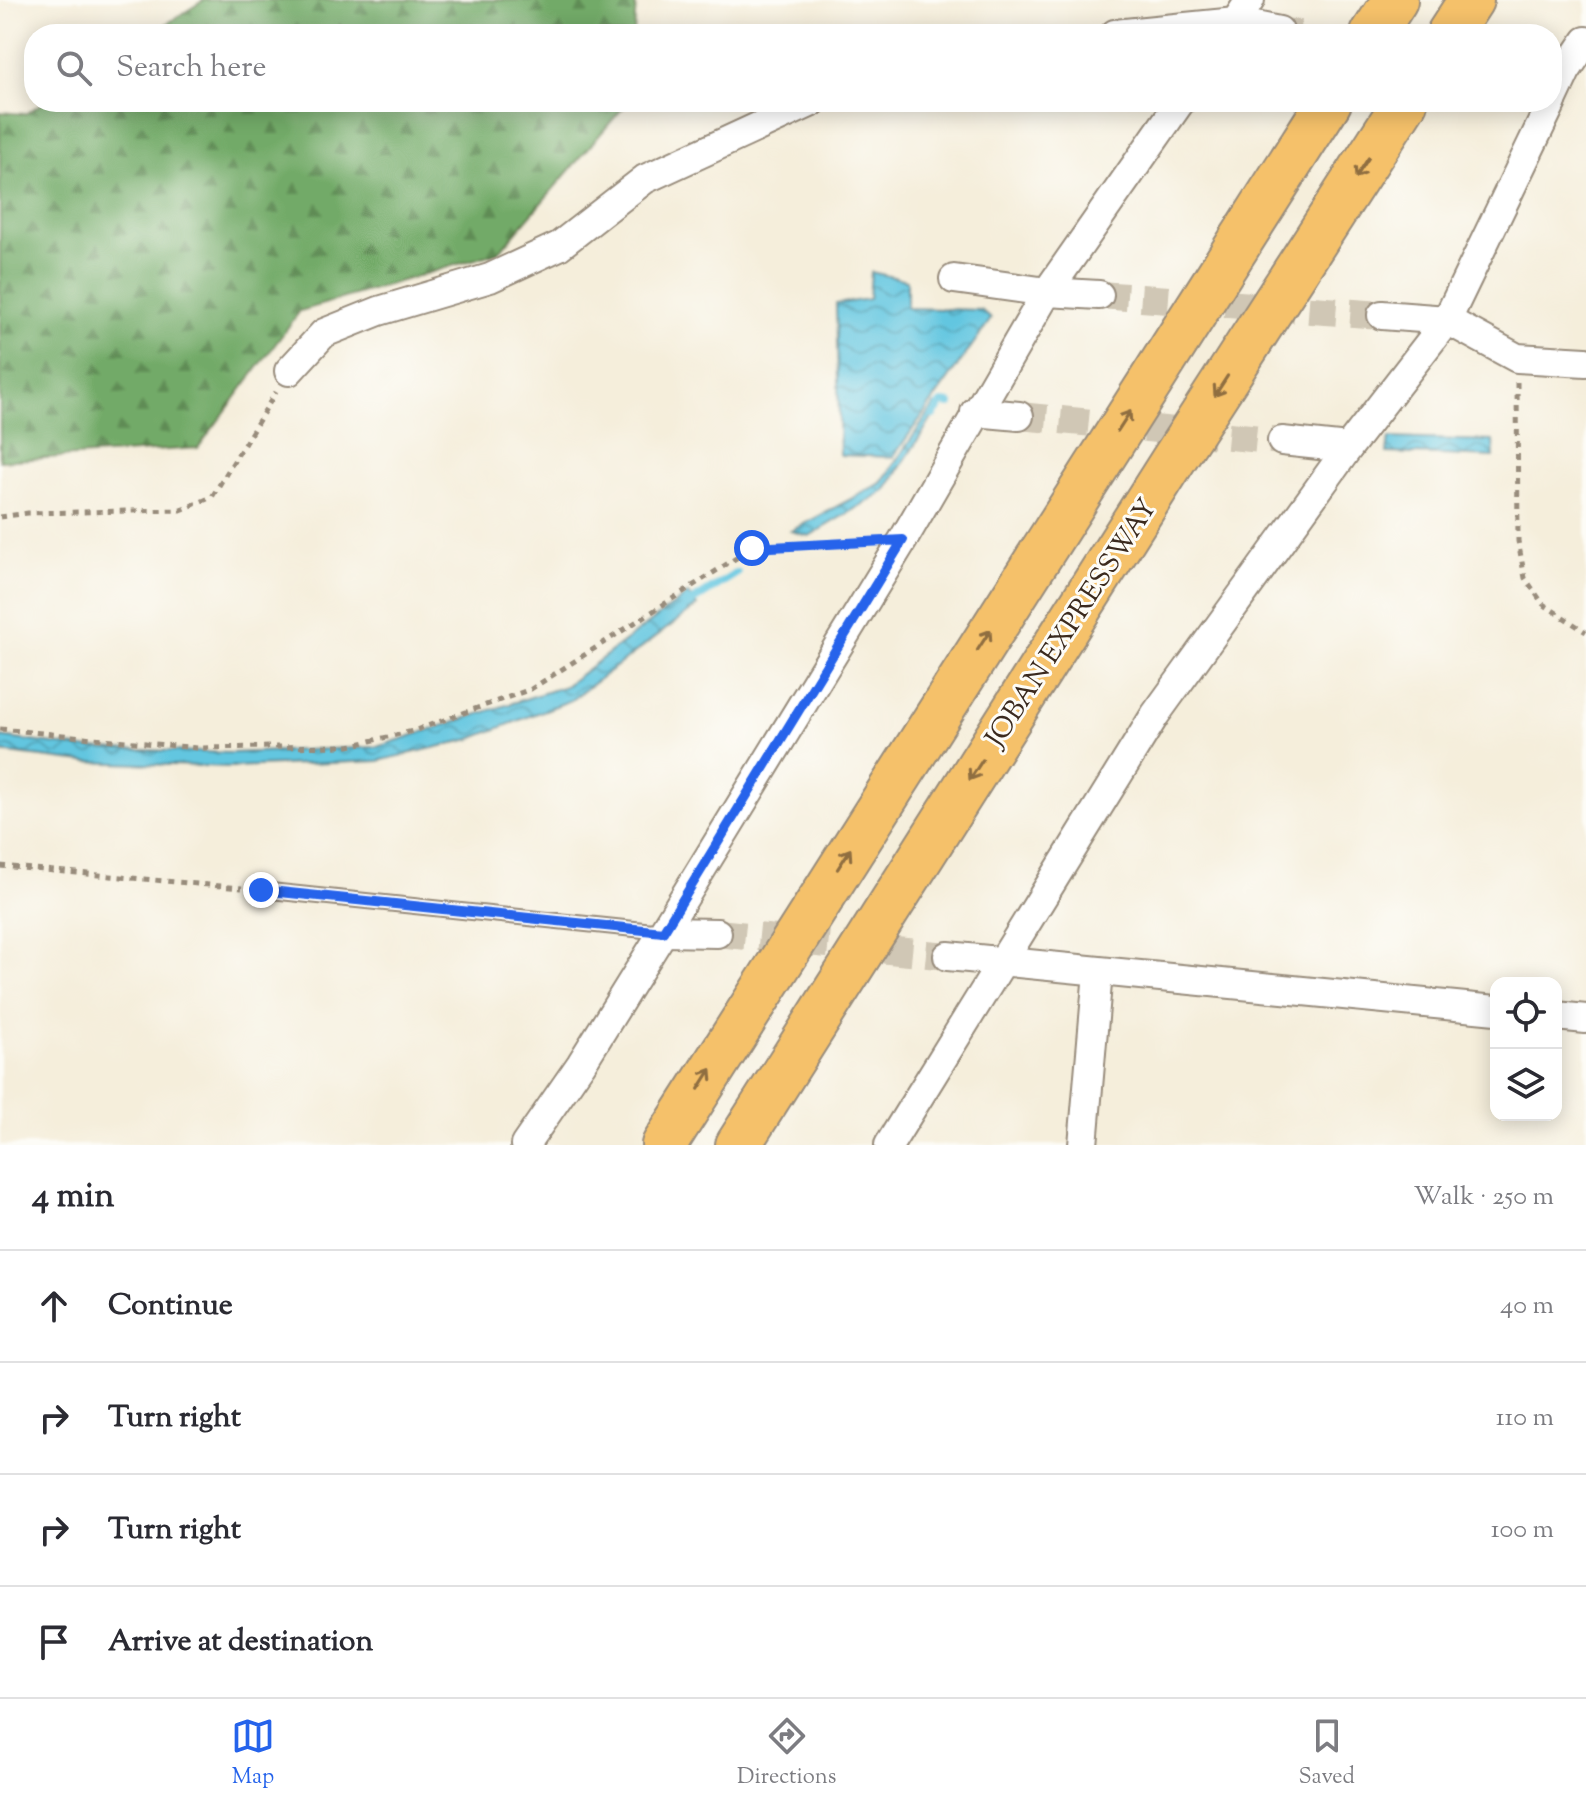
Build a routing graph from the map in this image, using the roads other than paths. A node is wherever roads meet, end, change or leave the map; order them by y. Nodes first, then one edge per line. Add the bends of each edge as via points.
1 (1395, 0) edge
2 (1471, 0) edge
3 (1238, 19) edge
4 (1197, 24) edge
5 (1379, 24) edge
6 (1455, 24) edge
7 (1586, 41) edge
8 (1568, 71) edge
9 (790, 112) edge
10 (1173, 112) edge
11 (1323, 112) edge
12 (1399, 112) edge
13 (1547, 112) edge
14 (954, 279) dead end
15 (1047, 292) junction
16 (1099, 295) tunnel mouth
17 (1382, 315) tunnel mouth
18 (1447, 320) junction
19 (1586, 362) edge
20 (289, 371) road end
21 (975, 412) junction
22 (1019, 416) tunnel mouth
23 (1282, 441) tunnel mouth
24 (1348, 448) junction
25 (261, 890) road end
26 (663, 932) junction
27 (717, 933) tunnel mouth
28 (948, 956) tunnel mouth
29 (1000, 961) junction
30 (1098, 972) junction
31 (846, 973) junction
32 (1490, 1009) edge
33 (1562, 1017) edge
34 (1586, 1019) edge
35 (525, 1145) edge
36 (664, 1145) edge
37 (738, 1145) edge
38 (758, 1145) edge
39 (889, 1145) edge
40 (1083, 1145) edge

1 - 5 highway
2 - 6 highway
3 - 4 street
7 - 8 street
9 - 20 street via 645,179 559,246 490,278 324,333
10 - 15 street
36 -> 11 highway
12 -> 31 highway, JOBAN EXPRESSWAY
13 - 18 street
14 - 15 street
15 - 16 street
15 - 21 street
17 - 18 street
18 - 19 street via 1517,358
18 - 24 street
21 - 22 street
21 - 26 street via 903,540
23 - 24 street
24 - 29 street via 1155,715
25 - 26 lane
26 - 27 street
26 - 35 street
28 - 29 street
29 - 30 street
29 - 39 street
30 - 32 street
30 - 40 street
31 - 37 highway, JOBAN EXPRESSWAY
31 - 38 highway
33 - 34 street

